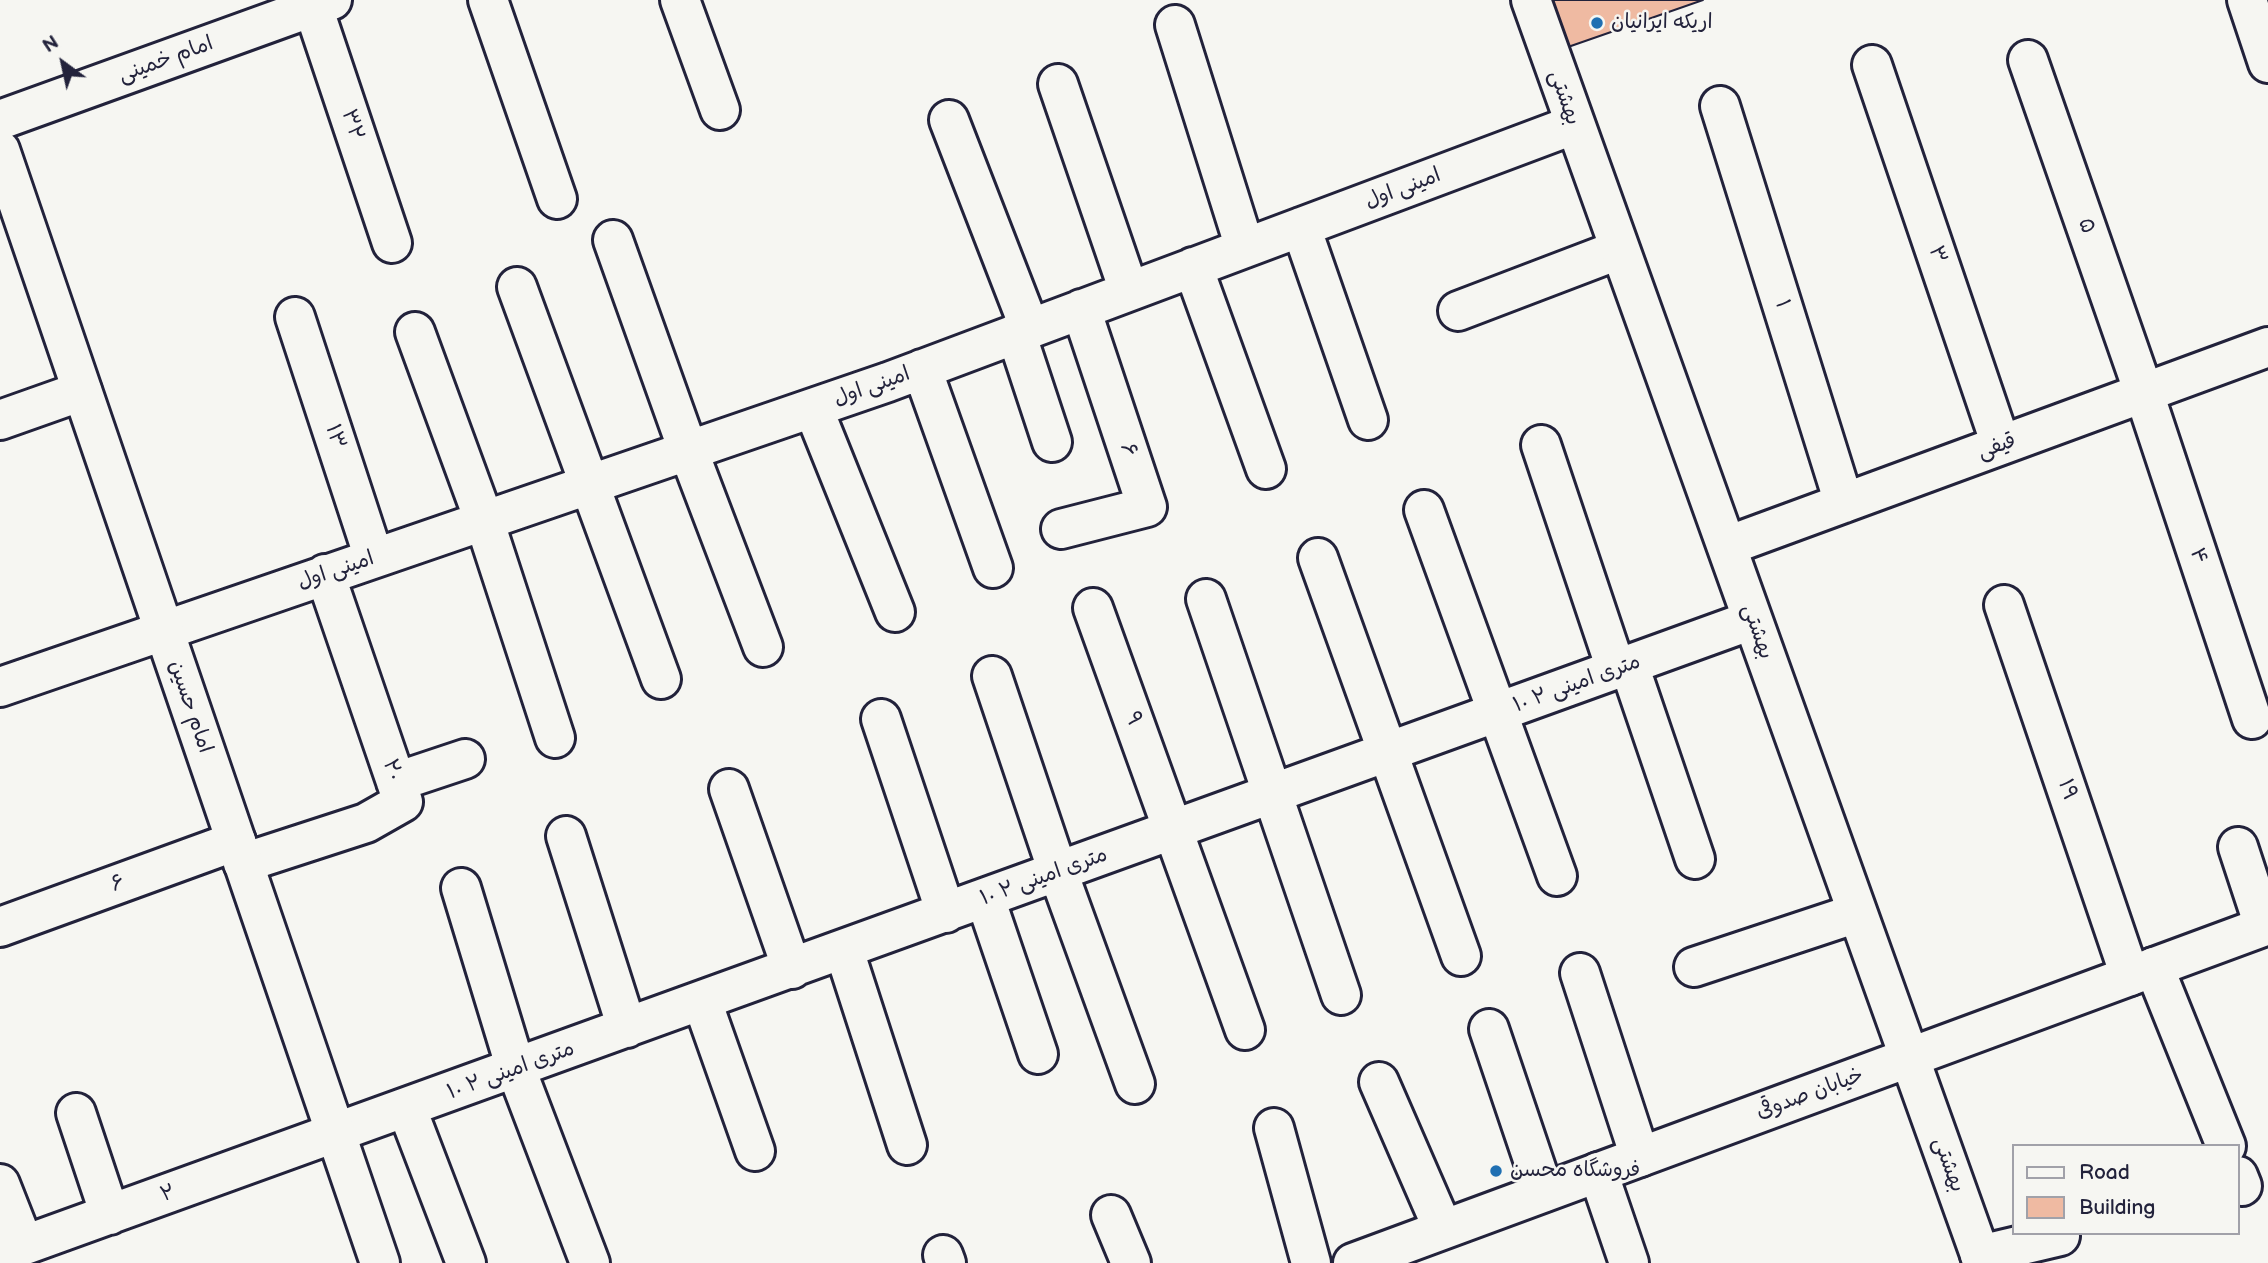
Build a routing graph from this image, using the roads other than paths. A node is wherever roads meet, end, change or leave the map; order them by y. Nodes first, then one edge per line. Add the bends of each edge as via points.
1 (488, 0) edge
2 (680, 0) edge
3 (1531, 0) edge
4 (2247, 0) edge
5 (322, 3) edge
6 (1175, 25) dead end
7 (2028, 60) dead end
8 (2268, 62) edge
9 (1872, 65) dead end
10 (1058, 84) dead end
11 (1720, 106) dead end
12 (720, 110) dead end
13 (0, 120) edge
14 (949, 120) dead end
15 (1573, 125) junction
16 (0, 150) edge
17 (557, 199) dead end
18 (1301, 227) junction
19 (613, 240) dead end
20 (392, 243) dead end
21 (1245, 248) junction
22 (1619, 250) junction
23 (1193, 267) junction
24 (517, 287) dead end
25 (1129, 291) junction
26 (1081, 309) junction
27 (1458, 311) dead end
28 (295, 317) dead end
29 (1023, 331) junction
30 (415, 332) dead end
31 (2268, 346) edge
32 (922, 369) junction
33 (82, 391) junction
34 (2144, 393) junction
35 (813, 408) junction
36 (0, 420) edge
37 (1368, 420) dead end
38 (1052, 442) dead end
39 (1541, 445) dead end
40 (2001, 445) junction
41 (688, 450) junction
42 (1266, 469) dead end
43 (587, 485) junction
44 (1843, 503) junction
45 (1424, 510) dead end
46 (484, 520) junction
47 (1061, 529) dead end
48 (1727, 546) junction
49 (374, 558) junction
50 (1318, 558) dead end
51 (993, 568) dead end
52 (325, 575) junction
53 (1206, 599) dead end
54 (2004, 605) dead end
55 (1093, 608) dead end
56 (895, 612) dead end
57 (1752, 620) junction
58 (164, 629) junction
59 (763, 647) dead end
60 (1623, 667) junction
61 (992, 676) dead end
62 (660, 679) dead end
63 (0, 687) edge
64 (1496, 713) junction
65 (881, 719) dead end
66 (2252, 719) dead end
67 (555, 738) dead end
68 (1387, 752) junction
69 (465, 759) dead end
70 (396, 782) junction
71 (729, 789) dead end
72 (1275, 793) junction
73 (1173, 830) junction
74 (566, 836) dead end
75 (2238, 847) dead end
76 (240, 852) junction
77 (1695, 859) dead end
78 (1058, 872) junction
79 (1557, 876) dead end
80 (461, 888) dead end
81 (985, 898) junction
82 (946, 913) junction
83 (1857, 913) junction
84 (2266, 926) edge
85 (0, 927) edge
86 (844, 950) junction
87 (1461, 956) dead end
88 (1694, 967) dead end
89 (792, 969) junction
90 (2142, 972) junction
91 (1580, 973) dead end
92 (1342, 995) dead end
93 (702, 1001) junction
94 (627, 1028) junction
95 (1489, 1029) dead end
96 (1245, 1030) dead end
97 (1038, 1054) dead end
98 (1909, 1058) junction
99 (516, 1069) junction
100 (1379, 1082) dead end
101 (1135, 1084) dead end
102 (407, 1109) junction
103 (76, 1113) dead end
104 (1274, 1128) dead end
105 (336, 1134) junction
106 (907, 1144) dead end
107 (2225, 1144) edge
108 (755, 1151) dead end
109 (1640, 1157) junction
110 (1598, 1172) junction
111 (0, 1184) edge
112 (1544, 1192) junction
113 (110, 1215) junction
114 (1111, 1215) dead end
115 (1443, 1229) junction
116 (2060, 1236) dead end
117 (12, 1250) edge
118 (1982, 1259) edge
119 (380, 1263) edge
120 (466, 1263) edge
121 (590, 1263) edge
122 (1131, 1263) edge
123 (1311, 1263) edge
124 (1353, 1263) edge
125 (1629, 1263) edge

1 - 17 street
2 - 12 street
3 - 15 street, بهشتی
4 - 8 street
5 - 13 street, امام خمینی
5 - 20 street, ۳۲
6 - 21 street
7 - 34 street, ۵
9 - 40 street, ۳
10 - 25 street
11 - 44 street, ۱
14 - 29 street
15 - 18 street, امینی اول
15 - 22 street, بهشتی
16 - 33 street, امام حسین
18 - 21 street, امینی اول
18 - 37 street
19 - 41 street
21 - 23 street, امینی اول
22 - 27 street
22 - 48 street, بهشتی
23 - 25 street, امینی اول
23 - 42 street
24 - 43 street
25 - 26 street, امینی اول
26 - 29 street, امینی اول
26 - 47 street, ۶ via 1147,507
28 - 49 street, ۱۳
29 - 32 street, امینی اول
29 - 38 street
30 - 46 street
31 - 34 street, قیفی
32 - 35 street, امینی اول
32 - 51 street
33 - 36 street
33 - 58 street, امام حسین
34 - 40 street, قیفی
34 - 66 street, ۴
35 - 41 street, امینی اول
35 - 56 street
39 - 60 street
40 - 44 street, قیفی
41 - 43 street, امینی اول
41 - 59 street
43 - 46 street, امینی اول
43 - 62 street
44 - 48 street, قیفی
45 - 64 street
46 - 49 street, امینی اول
46 - 67 street
48 - 57 street, بهشتی
49 - 52 street, امینی اول
50 - 68 street
52 - 58 street, امینی اول
52 - 70 street, ۲۰
53 - 72 street
54 - 90 street, ۱۹
55 - 73 street, ۹
57 - 60 street, ۱۰ متری امینی ۲
57 - 83 street, بهشتی
58 - 63 street, امینی اول
58 - 76 street, امام حسین
60 - 64 street, ۱۰ متری امینی ۲
60 - 77 street
61 - 78 street
64 - 68 street, ۱۰ متری امینی ۲
64 - 79 street
65 - 82 street
68 - 72 street, ۱۰ متری امینی ۲
68 - 87 street
69 - 70 street
70 - 76 street, ۲۰ via 403,803 366,823
71 - 89 street
72 - 73 street, ۱۰ متری امینی ۲
72 - 92 street
73 - 78 street, ۱۰ متری امینی ۲
73 - 96 street, ۹
74 - 94 street
75 - 84 street
76 - 85 street, ۶
76 - 105 street, امام حسین
78 - 81 street, ۱۰ متری امینی ۲
78 - 101 street
80 - 99 street
81 - 82 street, ۱۰ متری امینی ۲
81 - 97 street
82 - 86 street, ۱۰ متری امینی ۲
83 - 88 street
83 - 98 street, بهشتی
84 - 90 street, خیابان صدوقی
86 - 89 street, ۱۰ متری امینی ۲
86 - 106 street
89 - 93 street, ۱۰ متری امینی ۲
90 - 98 street, خیابان صدوقی
90 - 107 street, ۱۹
91 - 109 street
93 - 94 street, ۱۰ متری امینی ۲
93 - 108 street
94 - 99 street, ۱۰ متری امینی ۲
95 - 112 street
98 - 109 street, خیابان صدوقی
98 - 118 street, بهشتی
99 - 102 street, ۱۰ متری امینی ۲
99 - 121 street
100 - 115 street
102 - 105 street, ۱۰ متری امینی ۲
102 - 120 street
103 - 113 street
104 - 123 street
105 - 113 street, ۲
105 - 119 street, امام حسین
109 - 110 street, خیابان صدوقی
110 - 112 street, خیابان صدوقی
110 - 125 street
111 - 117 street
112 - 115 street, خیابان صدوقی
113 - 117 street, ۲
114 - 122 street
115 - 124 street, خیابان صدوقی
116 - 118 street

